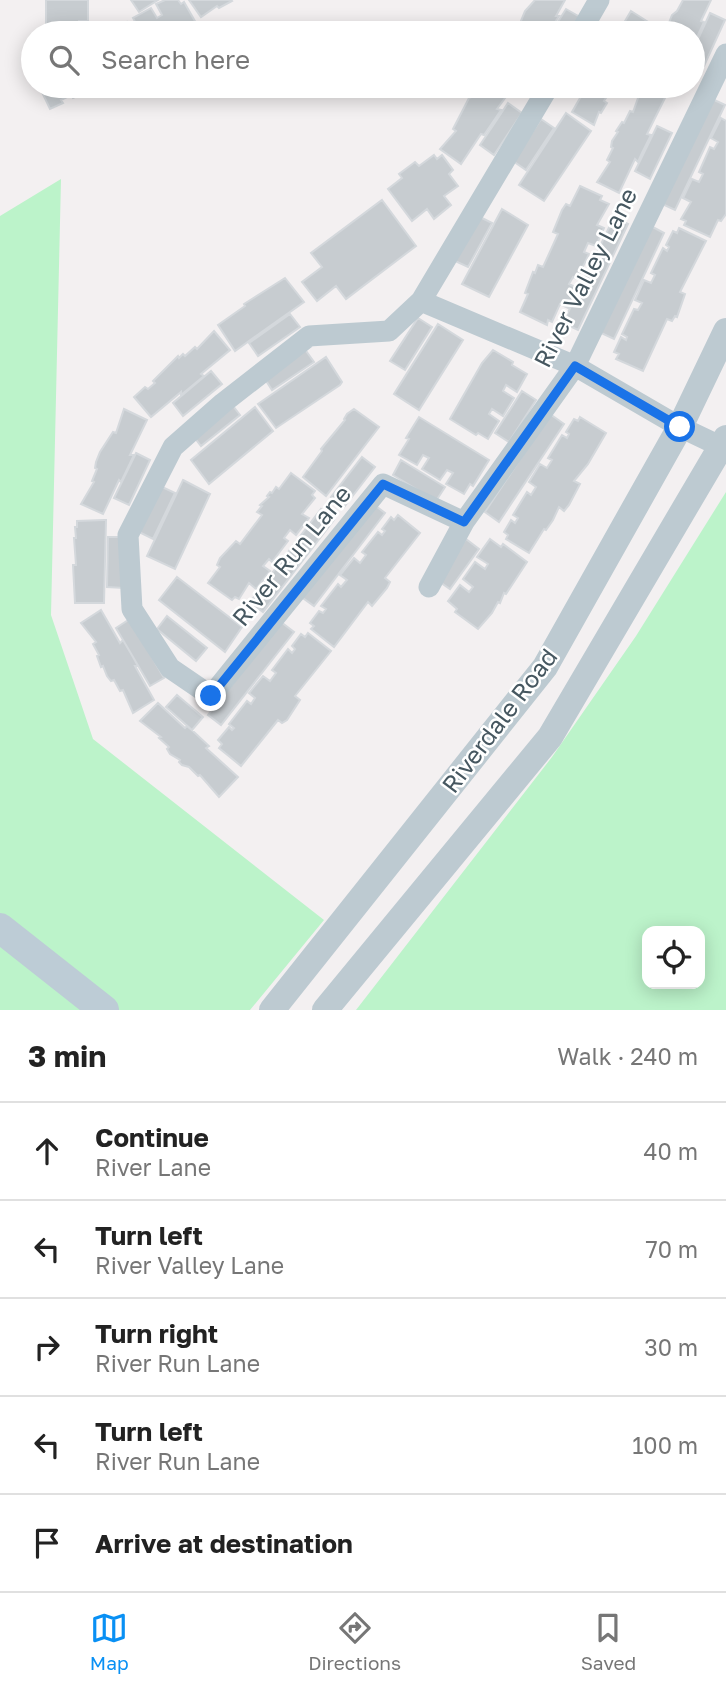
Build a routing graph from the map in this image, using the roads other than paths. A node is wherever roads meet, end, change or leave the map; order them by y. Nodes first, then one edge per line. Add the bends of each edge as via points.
1 (600, 0) edge
2 (587, 21) edge
3 (726, 54) edge
4 (705, 97) edge
5 (542, 98) edge
6 (705, 98) edge
7 (421, 301) junction
8 (726, 331) edge
9 (575, 366) junction
10 (680, 427) junction
11 (724, 442) edge
12 (464, 522) junction
13 (429, 587) dead end
14 (0, 928) edge
15 (104, 1010) edge
16 (272, 1010) edge
17 (325, 1010) edge

1 - 2 street
3 - 4 street, River Valley Lane
5 - 7 street
6 - 9 street, River Valley Lane
7 - 9 street
7 - 12 street, River Run Lane via 389,331 309,336 173,447 128,535 132,609 170,668 211,696 383,484
8 - 10 street, Riverdale Road
9 - 10 street
9 - 12 street, River Valley Lane
10 - 11 street
10 - 16 street, Riverdale Road via 545,667
11 - 17 street, Riverdale Road via 550,737
12 - 13 street, River Valley Lane
14 - 15 main road

